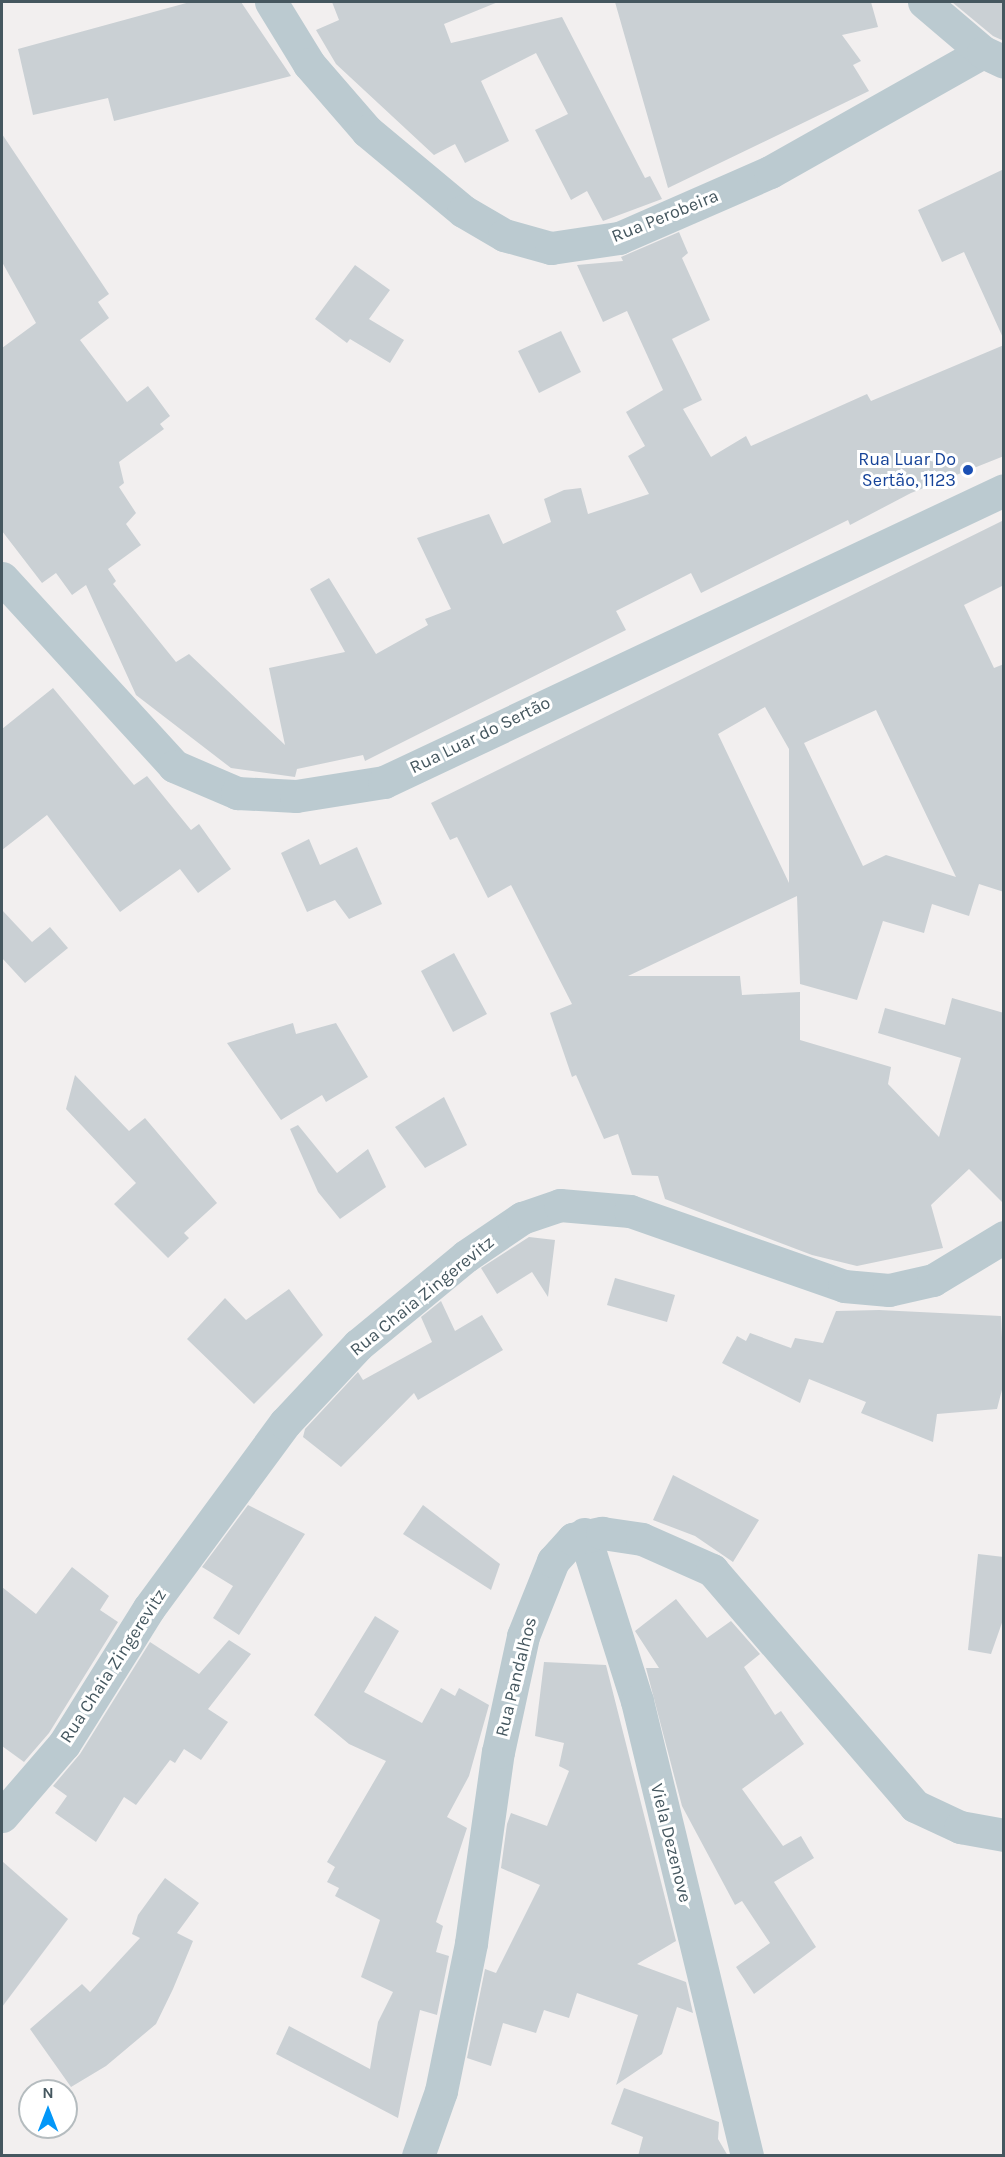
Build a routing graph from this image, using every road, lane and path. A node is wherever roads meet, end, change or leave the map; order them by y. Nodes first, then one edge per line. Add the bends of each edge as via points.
1 (271, 2) edge
2 (924, 2) edge
3 (993, 57) edge
4 (1004, 490) edge
5 (2, 578) edge
6 (1004, 1238) edge
7 (584, 1534) junction
8 (2, 1816) edge
9 (1004, 1835) edge
10 (418, 2156) edge
11 (747, 2156) edge

1 - 3 street, Rua Perobeira via 328,87 412,171 504,235 551,248 619,238 770,172
2 - 3 street
4 - 5 street, Rua Luar do Sertão via 384,782 296,796 237,793 174,766
6 - 8 street, Rua Chaia Zingerevitz via 933,1280 889,1290 844,1286 630,1211 560,1205 522,1218 466,1256 358,1345 285,1423 149,1608 64,1744
7 - 9 street via 642,1539 712,1570 915,1806 960,1827
7 - 10 street, Rua Pandalhos via 553,1561 523,1636 498,1752 471,1943 441,2091
7 - 11 street, Viela Dezenove via 637,1701

